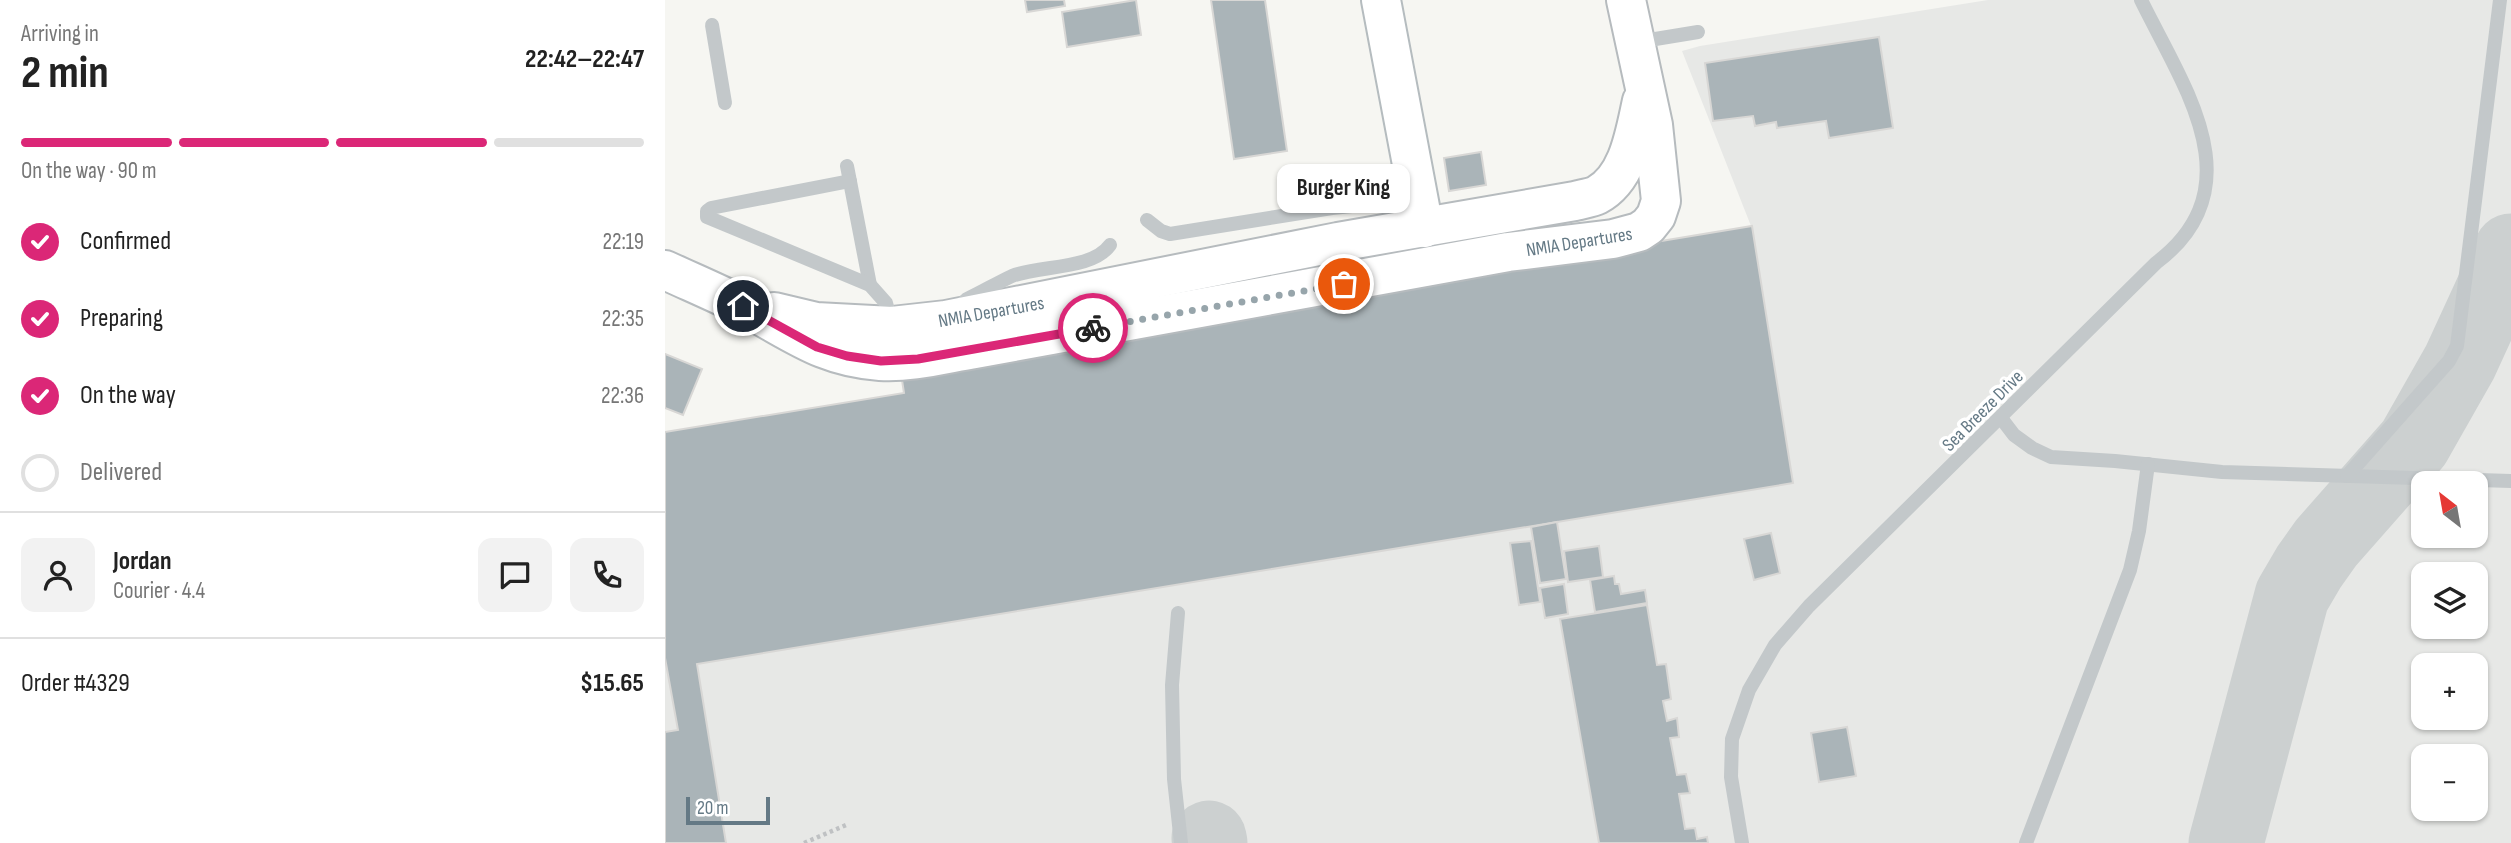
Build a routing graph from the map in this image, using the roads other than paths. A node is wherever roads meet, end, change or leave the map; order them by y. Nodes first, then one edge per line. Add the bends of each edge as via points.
1 (1381, 0) edge
2 (1626, 0) edge
3 (2141, 0) edge
4 (2500, 0) edge
5 (712, 25) dead end
6 (1698, 32) dead end
7 (1635, 48) junction
8 (1644, 92) junction
9 (725, 103) dead end
10 (847, 166) dead end
11 (850, 181) junction
12 (1420, 211) junction
13 (1147, 220) dead end
14 (1110, 245) dead end
15 (665, 270) edge
16 (870, 285) junction
17 (729, 299) junction
18 (946, 320) junction
19 (892, 326) junction
20 (2001, 418) junction
21 (2148, 464) junction
22 (2347, 476) junction
23 (2511, 481) edge
24 (1178, 614) dead end
25 (1181, 843) edge
26 (1742, 843) edge
27 (2026, 843) edge

1 - 12 main road
2 - 7 main road
3 - 20 lane, Sea Breeze Drive via 2197,114 2205,144 2207,173 2198,215 2173,250
4 - 22 lane via 2457,346 2449,361
5 - 9 lane
6 - 7 lane
7 - 8 main road
8 - 12 main road, NMIA Departures via 1621,171 1598,195 1575,201
8 - 17 main road, NMIA Departures via 1653,125 1661,201 1648,226 1613,239 1508,253 918,359 881,361 817,347
10 - 11 lane
11 - 16 lane
11 - 16 lane via 711,208 707,214 711,220
12 - 13 lane via 1383,203 1170,234
12 - 18 main road, NMIA Departures via 1338,242
14 - 18 lane via 1091,259 1014,275 967,299
15 - 17 main road
16 - 19 lane via 885,303
17 - 19 main road, NMIA Departures via 816,321
18 - 19 main road, NMIA Departures
20 - 21 lane via 2014,435 2052,457
20 - 26 lane, Sea Breeze Drive via 1775,645 1749,690 1732,739 1731,777
21 - 22 lane via 2222,472
21 - 27 lane via 2130,570
22 - 23 lane
24 - 25 lane via 1172,685

